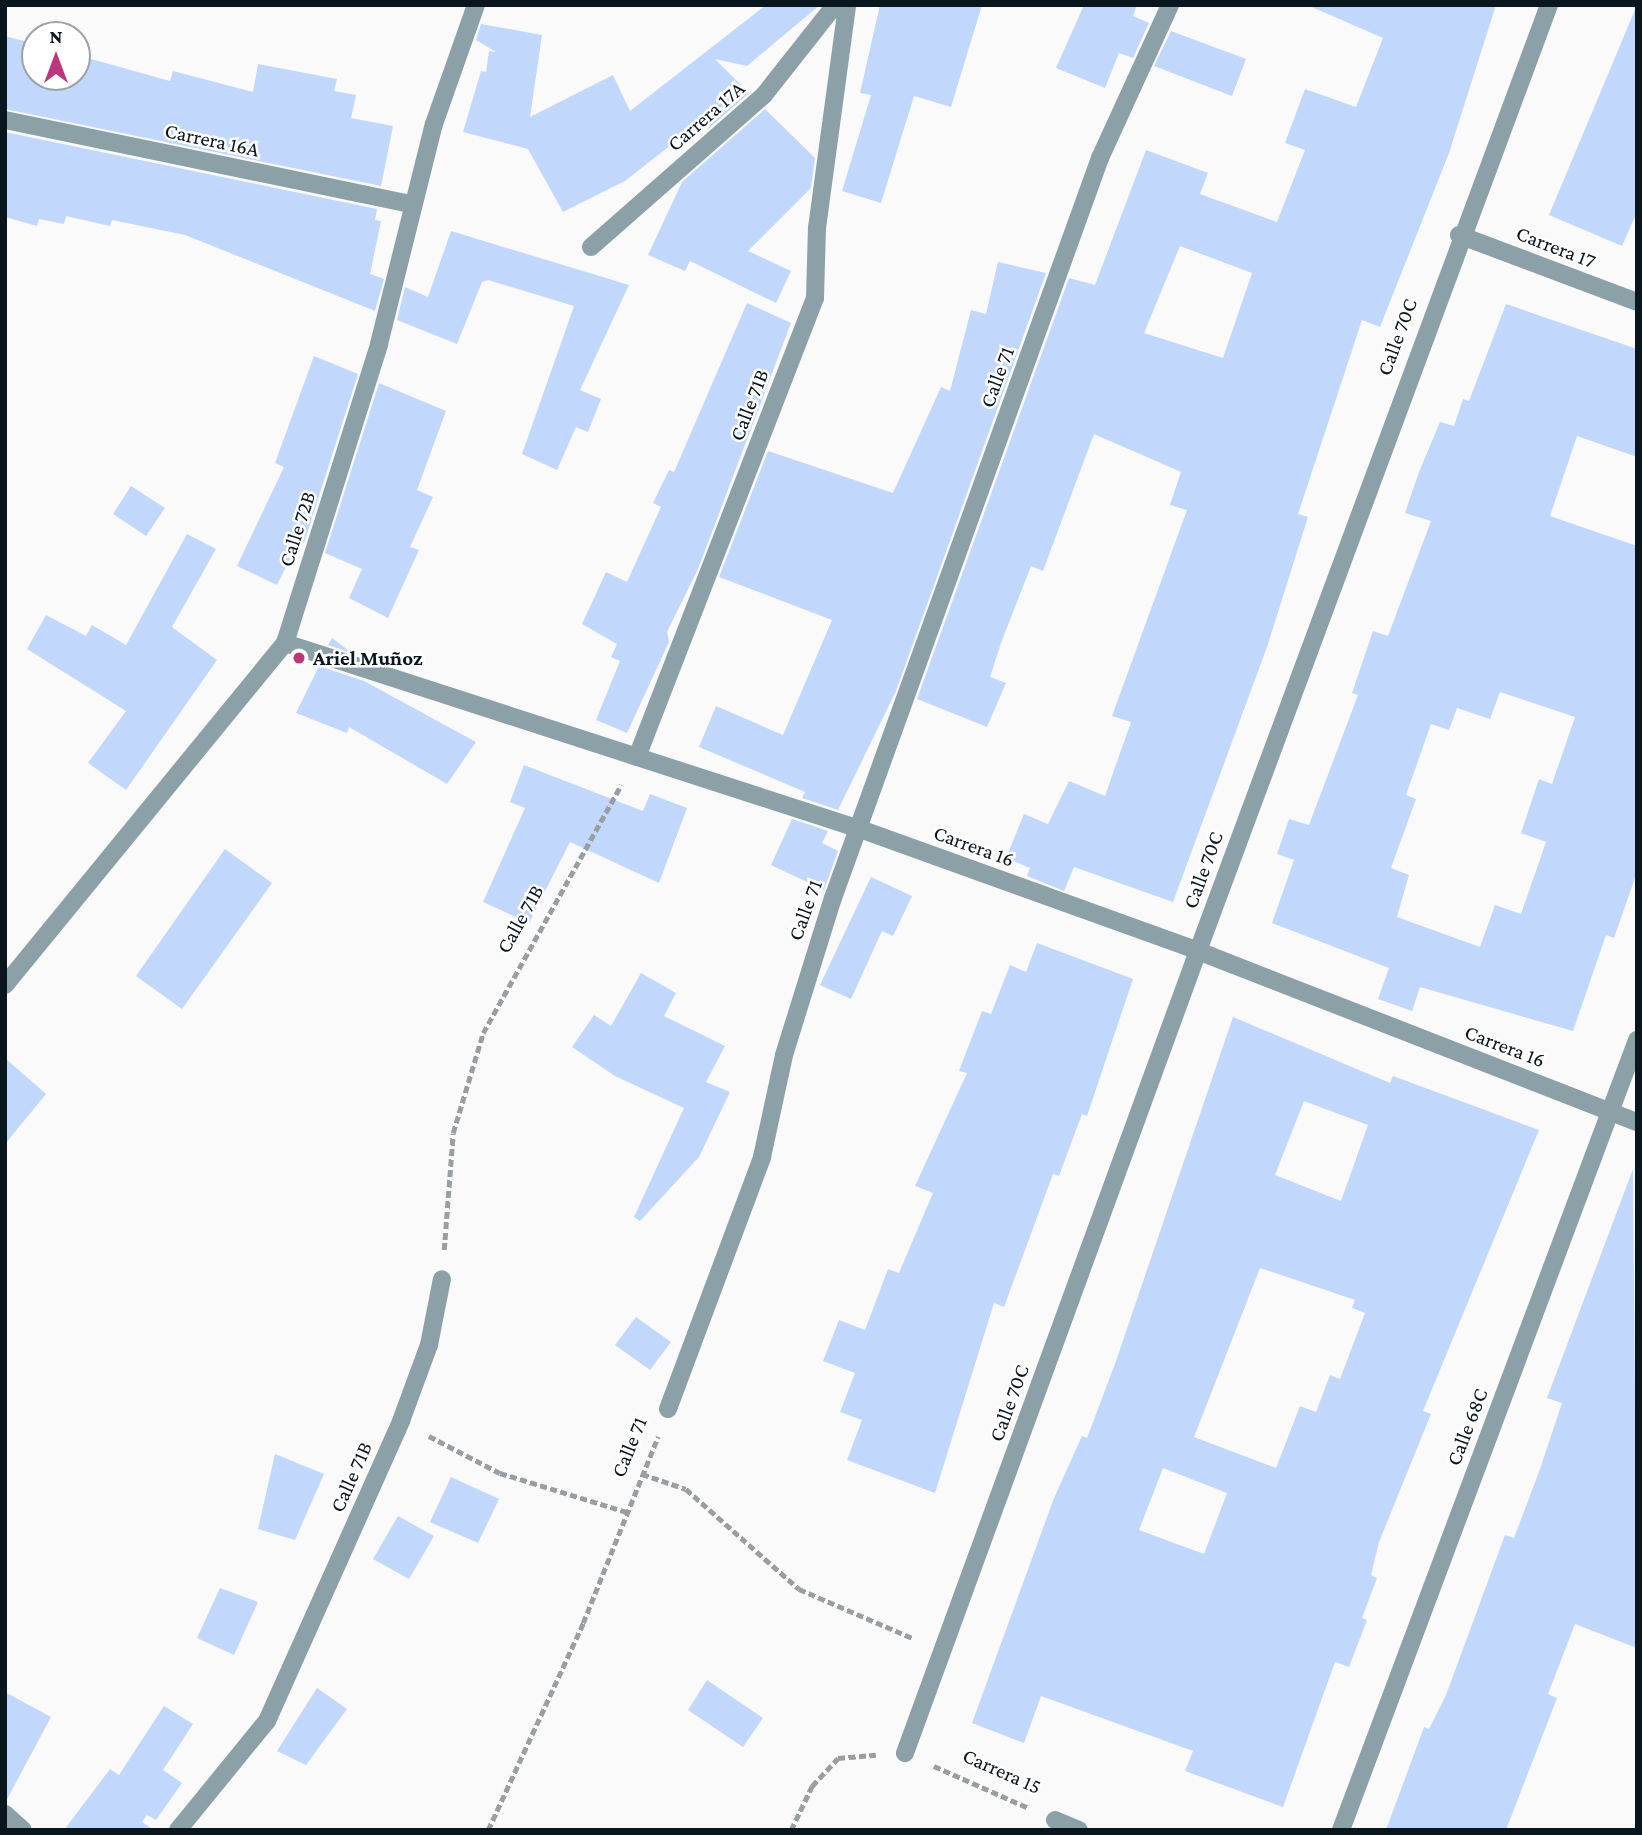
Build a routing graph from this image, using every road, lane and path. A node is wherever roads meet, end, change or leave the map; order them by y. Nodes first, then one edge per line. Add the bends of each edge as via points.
1 (476, 5) edge
2 (835, 5) edge
3 (847, 5) edge
4 (1170, 5) edge
5 (1549, 5) edge
6 (5, 120) edge
7 (410, 204) junction
8 (1459, 235) junction
9 (591, 247) dead end
10 (1637, 302) edge
11 (285, 643) junction
12 (637, 757) junction
13 (860, 829) junction
14 (1198, 951) junction
15 (5, 985) edge
16 (1637, 1040) edge
17 (1610, 1111) junction
18 (1637, 1122) edge
19 (442, 1279) joint
20 (668, 1409) joint
21 (401, 1421) junction
22 (642, 1474) junction
23 (627, 1512) junction
24 (943, 1652) junction
25 (905, 1752) junction
26 (5, 1814) edge
27 (1055, 1819) joint
28 (23, 1830) edge
29 (178, 1830) edge
30 (488, 1830) edge
31 (791, 1830) edge
32 (1079, 1830) edge
33 (1341, 1830) edge

1 - 7 street, Calle 72B
2 - 9 street, Carrera 17A via 764,95
3 - 12 street, Calle 71B via 817,228 815,298
4 - 13 street, Calle 71 via 1100,159
5 - 8 street, Calle 70C
6 - 7 street, Carrera 16A
7 - 11 street, Calle 72B via 379,344
8 - 10 street, Carrera 17
8 - 14 street, Calle 70C
11 - 12 street, Carrera 16
11 - 15 street, Calle 72B
12 - 13 street, Carrera 16
12 - 19 path, Calle 71B via 483,1033 463,1088
13 - 14 street, Carrera 16
13 - 20 street, Calle 71 via 806,974 762,1157
14 - 17 street, Carrera 16
14 - 24 street, Calle 70C
16 - 17 street, Calle 68C
17 - 18 street, Carrera 16
17 - 33 street, Calle 68C
19 - 21 street, Calle 71B via 429,1345
20 - 22 path, Calle 71
21 - 23 path via 500,1474
21 - 29 street, Calle 71B via 267,1721
22 - 23 path, Calle 71
22 - 24 path via 686,1489 799,1589
23 - 30 path, Calle 71
24 - 25 street, Calle 70C
25 - 27 path, Carrera 15
25 - 31 path via 838,1758 812,1786
26 - 28 street
27 - 32 street, Carrera 15

